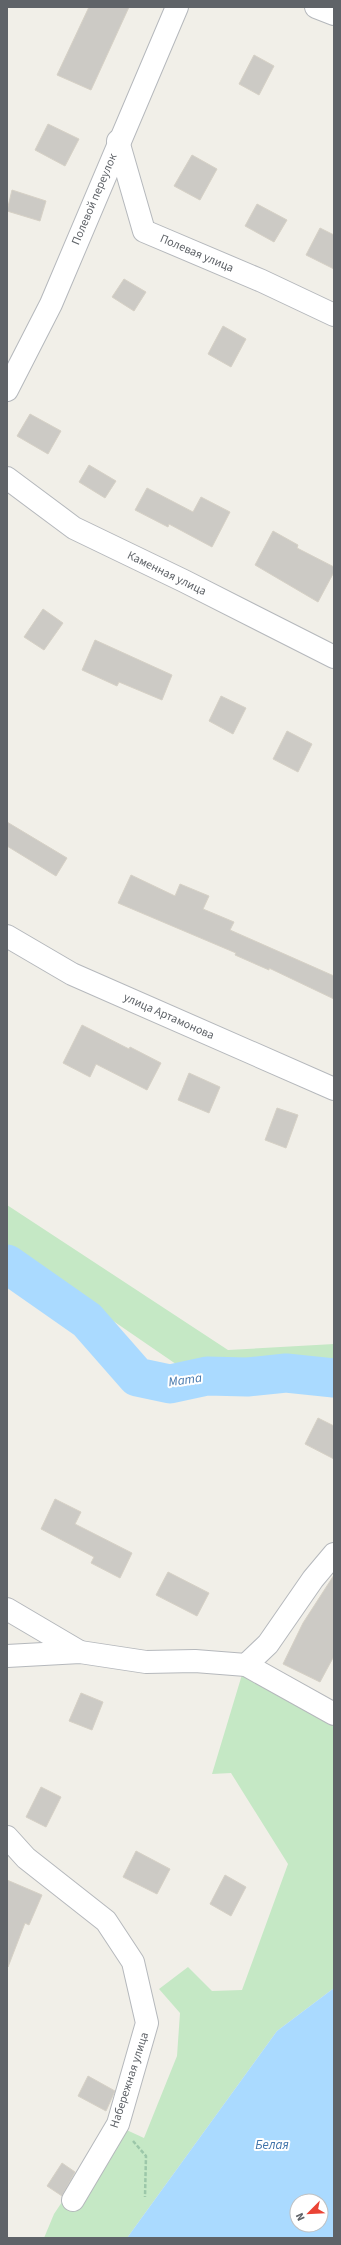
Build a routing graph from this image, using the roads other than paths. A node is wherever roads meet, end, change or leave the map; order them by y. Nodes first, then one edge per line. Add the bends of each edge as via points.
1 (176, 7) edge
2 (316, 7) edge
3 (334, 14) edge
4 (118, 141) junction
5 (334, 315) edge
6 (7, 390) edge
7 (7, 478) edge
8 (334, 657) edge
9 (7, 936) edge
10 (334, 1089) edge
11 (334, 1554) edge
12 (7, 1609) edge
13 (80, 1652) junction
14 (7, 1656) edge
15 (246, 1664) junction
16 (334, 1714) edge
17 (7, 1837) edge
18 (72, 2200) dead end

1 - 4 street, Полевой переулок
2 - 3 street
4 - 5 street, Полевая улица via 144,231
4 - 6 street, Полевой переулок via 51,304
7 - 8 street, Каменная улица via 74,528
9 - 10 street, улица Артамонова via 72,974
11 - 15 street via 268,1644
12 - 13 street
13 - 14 street
13 - 15 street via 146,1662
15 - 16 street
17 - 18 street, Набережная улица via 26,1858 106,1921 133,1962 147,2024 118,2124

